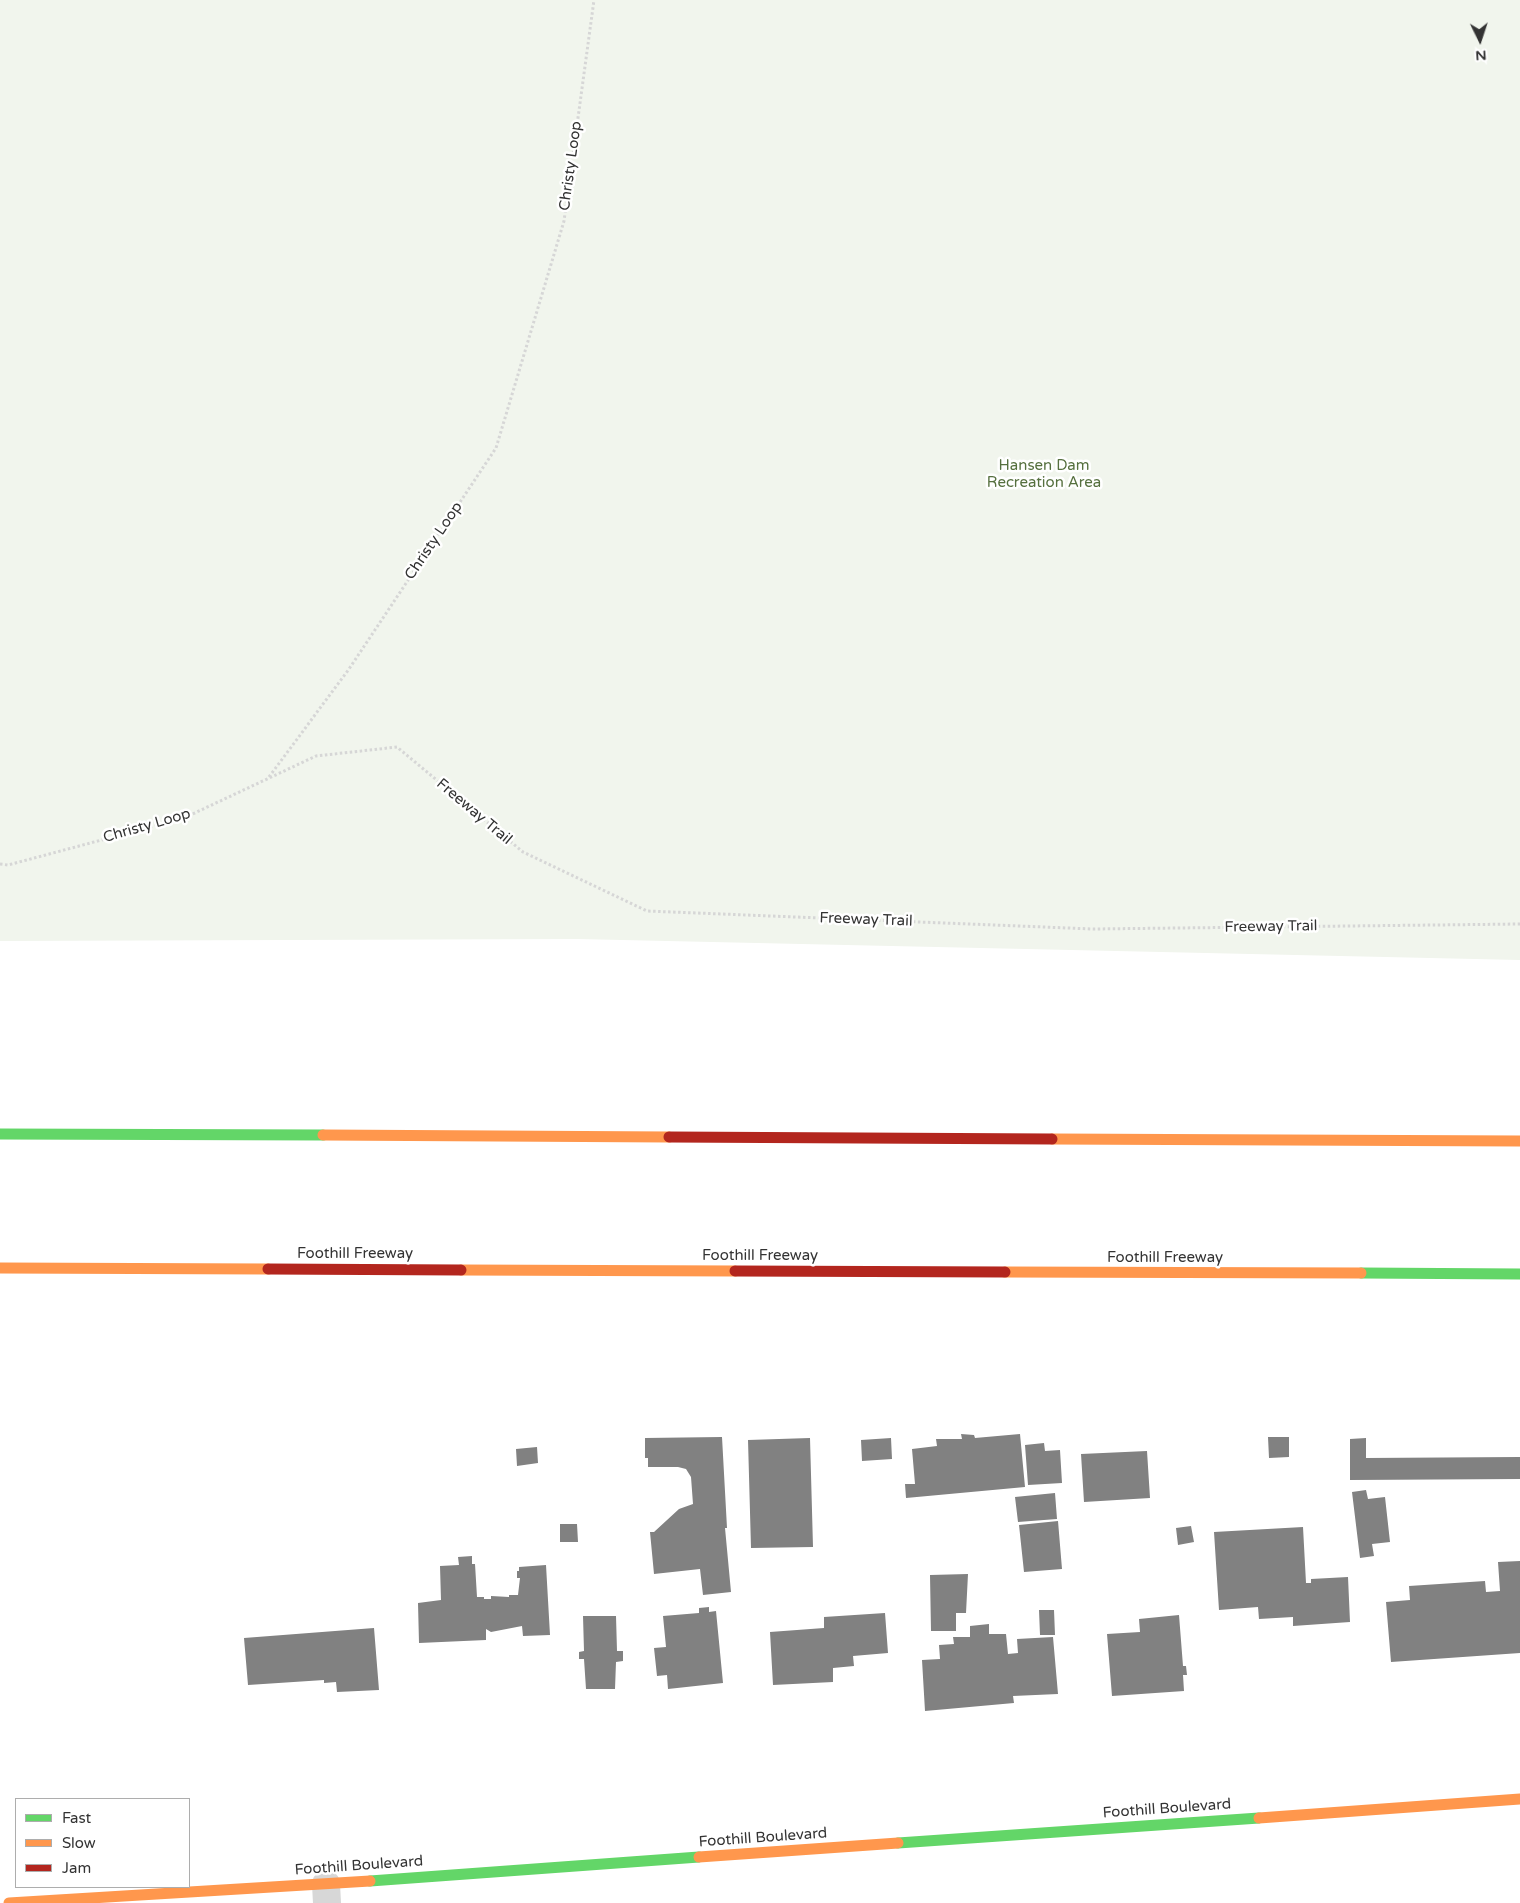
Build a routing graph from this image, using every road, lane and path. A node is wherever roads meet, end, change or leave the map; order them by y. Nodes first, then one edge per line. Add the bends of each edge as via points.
1 (594, 0) edge
2 (269, 777) junction
3 (0, 864) edge
4 (1520, 924) edge
5 (0, 1134) edge
6 (1520, 1140) edge
7 (0, 1268) edge
8 (1520, 1274) edge
9 (1520, 1799) edge
10 (326, 1893) edge
11 (9, 1903) edge

1 - 2 path, Christy Loop via 564,221 496,448 349,669
2 - 3 path, Christy Loop via 184,818
2 - 4 path, Freeway Trail via 316,756 397,747 523,852 647,911 1093,929
5 - 6 main road
7 - 8 main road, Foothill Freeway
9 - 10 main road, Foothill Boulevard
10 - 11 main road, Foothill Boulevard

